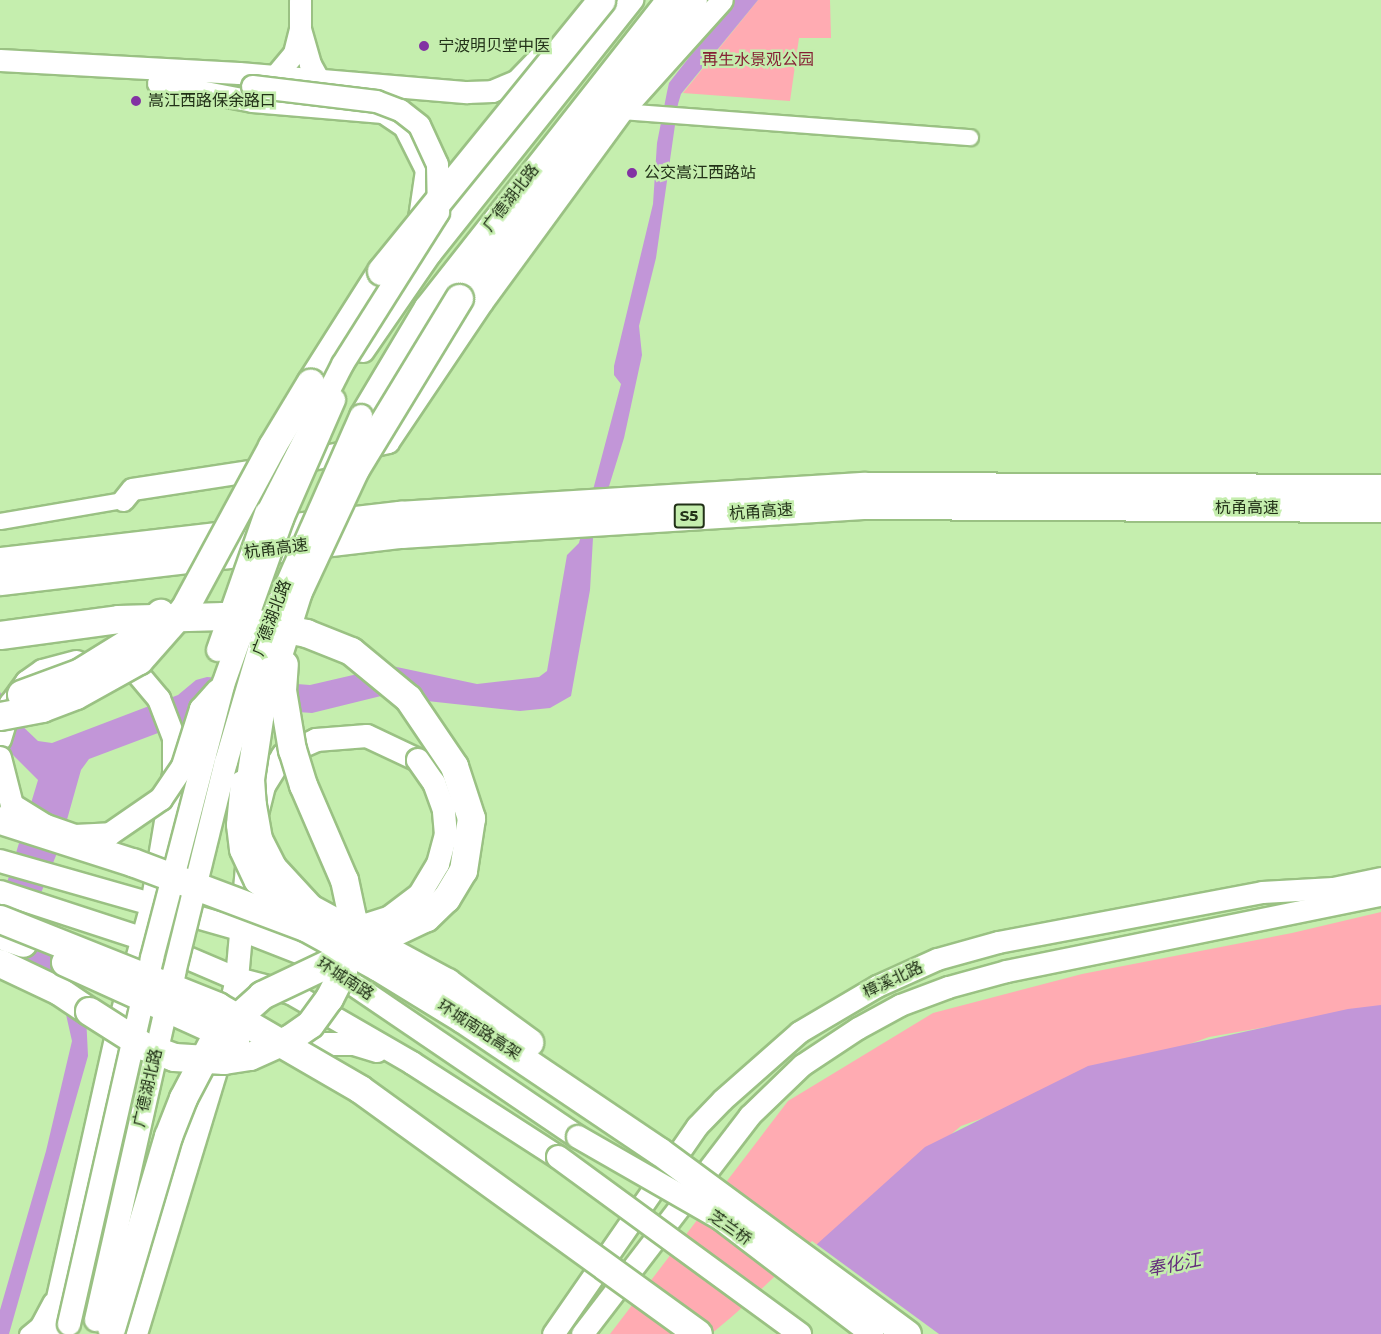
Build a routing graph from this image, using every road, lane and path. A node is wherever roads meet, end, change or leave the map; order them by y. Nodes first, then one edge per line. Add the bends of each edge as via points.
1 (300, 0) edge
2 (592, 0) edge
3 (601, 0) edge
4 (632, 0) edge
5 (668, 0) edge
6 (693, 0) edge
7 (722, 0) edge
8 (300, 29) junction
9 (0, 60) edge
10 (0, 70) edge
11 (275, 76) junction
12 (319, 80) junction
13 (158, 83) junction
14 (622, 111) junction
15 (970, 137) dead end
16 (272, 468) junction
17 (1381, 488) edge
18 (123, 500) joint
19 (255, 508) junction
20 (1381, 508) edge
21 (0, 521) edge
22 (0, 561) edge
23 (0, 581) edge
24 (292, 613) junction
25 (0, 635) edge
26 (261, 643) junction
27 (223, 685) junction
28 (0, 700) edge
29 (0, 716) edge
30 (0, 739) edge
31 (0, 758) edge
32 (0, 820) edge
33 (5, 863) edge
34 (1381, 878) edge
35 (1381, 895) edge
36 (1, 901) edge
37 (152, 905) junction
38 (242, 930) junction
39 (0, 935) edge
40 (141, 938) junction
41 (0, 963) edge
42 (237, 979) junction
43 (412, 1063) junction
44 (217, 1067) junction
45 (606, 1115) junction
46 (578, 1137) joint
47 (462, 1166) junction
48 (62, 1283) junction
49 (109, 1330) edge
50 (62, 1331) edge
51 (27, 1334) edge
52 (553, 1334) edge
53 (582, 1334) edge
54 (698, 1334) edge
55 (800, 1334) edge
56 (872, 1334) edge
57 (908, 1334) edge

1 - 8 street
2 - 12 street via 516,81 492,91
3 - 19 highway, bridge via 381,271 272,446
4 - 27 main road, 广德湖北路, bridge via 430,254 349,374 282,519
5 - 26 main road, 广德湖北路, bridge via 426,307 361,416
6 - 24 highway, bridge via 459,298 355,469
7 - 14 street
8 - 11 street via 294,53
8 - 12 street
9 - 11 street
10 - 13 street
11 - 12 street
13 - 16 street via 252,101 383,112 404,126 426,170 419,222
13 - 19 street, bridge via 252,86 376,101 419,125 437,164 438,212
14 - 15 street
14 - 16 street via 482,302 388,442
16 - 18 street via 132,489
17 - 22 highway, 杭甬高速 / S5 via 863,486 400,515
18 - 21 street
19 - 27 main road, bridge via 218,650
19 - 28 highway, bridge via 171,603 127,643 80,672 41,689
19 - 29 highway, bridge via 184,609 139,660 76,695 42,708
20 - 23 highway, 杭甬高速 / S5 via 865,505 402,534
24 - 41 highway, bridge via 282,690 285,719 303,785 344,880 352,917 344,970 310,1024 250,1056 174,1057 144,1046 59,991
24 - 45 highway, bridge via 260,712 250,779 258,839 272,867 310,908 447,982 549,1057
25 - 49 highway, bridge via 118,619 222,616 306,633 351,651 408,698 454,766 471,818 463,870 446,898 426,917 262,995 215,1037 168,1136
26 - 38 main road, bridge via 238,825 241,850 256,882 305,919 334,929 363,926 390,917 420,894 438,864 446,835 444,810 434,783 418,760 367,736 316,740 283,755 264,786 249,846
26 - 49 main road, 广德湖北路, bridge via 226,762 174,973
27 - 31 main road, bridge via 201,709 183,766 160,799 110,834 75,836 46,826 12,805
27 - 50 main road, 广德湖北路, bridge
30 - 37 main road, bridge via 11,704 27,682 43,671 81,661 113,663 137,673 159,699 174,738 174,774
32 - 45 highway, 环城南路高架, bridge via 132,862 305,927 463,1019
33 - 37 main road, 环城南路
34 - 52 street, 樟溪北路 via 1333,888 1262,892 998,942 937,959 846,1003 764,1059 697,1126
35 - 53 street, 樟溪北路 via 1006,971 948,987 858,1028 802,1065 749,1116
36 - 40 main road via 34,902
36 - 47 highway, bridge via 218,1006 360,1089
37 - 38 main road, 环城南路
37 - 40 main road
38 - 42 main road
38 - 46 main road, 环城南路 via 316,959
39 - 47 highway, bridge via 194,1019 375,1108
40 - 42 main road
40 - 48 main road
42 - 43 main road via 291,993
42 - 44 main road
43 - 44 main road via 354,1044 270,1044
43 - 55 main road, bridge via 558,1157
44 - 49 main road
45 - 57 highway, 环城南路高架, bridge
46 - 56 main road, 芝兰桥, bridge via 721,1219
47 - 54 highway, bridge
48 - 50 main road
48 - 51 street via 38,1325

